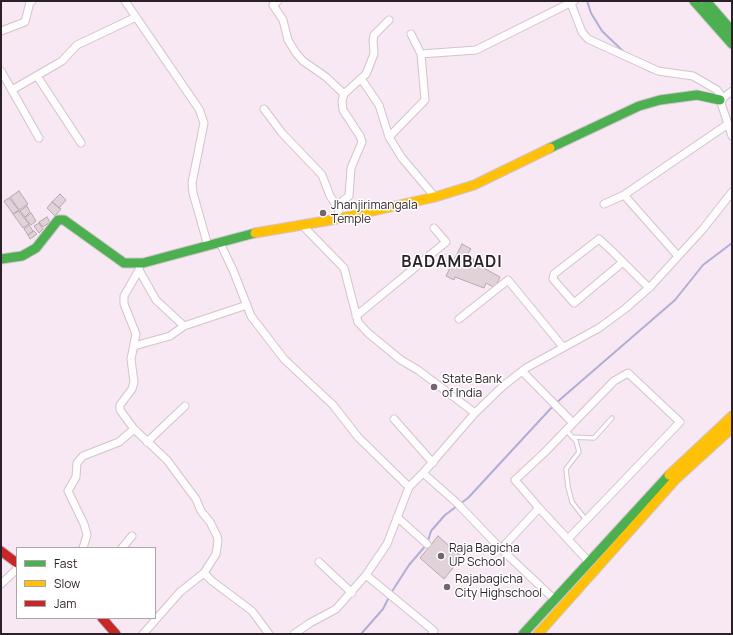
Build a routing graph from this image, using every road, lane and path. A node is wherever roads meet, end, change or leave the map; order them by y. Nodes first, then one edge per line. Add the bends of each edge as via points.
1 (32, 1) edge
2 (125, 1) edge
3 (278, 1) edge
4 (694, 1) edge
5 (706, 1) edge
6 (572, 2) edge
7 (136, 17) junction
8 (389, 20) dead end
9 (1, 31) edge
10 (732, 31) edge
11 (411, 34) dead end
12 (732, 44) edge
13 (421, 54) junction
14 (1, 71) edge
15 (37, 76) junction
16 (362, 80) junction
17 (12, 90) junction
18 (732, 91) edge
19 (344, 94) junction
20 (722, 99) junction
21 (264, 109) dead end
22 (728, 124) junction
23 (732, 136) edge
24 (390, 137) junction
25 (39, 138) dead end
26 (81, 143) dead end
27 (732, 192) edge
28 (624, 195) junction
29 (435, 197) junction
30 (604, 204) dead end
31 (339, 209) junction
32 (336, 219) junction
33 (302, 225) junction
34 (434, 228) dead end
35 (220, 244) junction
36 (208, 246) junction
37 (678, 256) junction
38 (1, 259) edge
39 (623, 262) junction
40 (139, 266) junction
41 (649, 288) junction
42 (246, 305) junction
43 (356, 316) junction
44 (459, 319) dead end
45 (184, 326) junction
46 (134, 346) junction
47 (563, 347) junction
48 (522, 371) junction
49 (185, 406) dead end
50 (475, 413) junction
51 (732, 416) edge
52 (612, 418) dead end
53 (394, 419) dead end
54 (573, 423) junction
55 (732, 428) edge
56 (134, 429) junction
57 (566, 430) junction
58 (572, 437) junction
59 (147, 442) junction
60 (433, 463) junction
61 (423, 474) junction
62 (409, 487) junction
63 (539, 508) junction
64 (397, 517) junction
65 (586, 520) junction
66 (132, 536) dead end
67 (568, 539) junction
68 (427, 544) dead end
69 (83, 547) edge
70 (123, 547) edge
71 (501, 549) junction
72 (1, 551) edge
73 (588, 561) junction
74 (319, 562) dead end
75 (16, 563) edge
76 (16, 570) edge
77 (204, 573) junction
78 (366, 576) junction
79 (1, 584) edge
80 (352, 593) junction
81 (554, 599) junction
82 (103, 619) edge
83 (116, 634) edge
84 (143, 634) edge
85 (269, 634) edge
86 (294, 634) edge
87 (432, 634) edge
88 (523, 634) edge
89 (538, 634) edge

1 - 9 street via 25,22
2 - 7 street
3 - 19 street via 273,5 283,20 288,40 296,53
4 - 12 street
5 - 10 street
6 - 13 street via 476,50
6 - 20 street via 582,32 588,39 658,71 693,76 717,90
7 - 15 street via 77,45 62,61
7 - 36 street via 199,109 204,123 192,183
8 - 16 street via 374,35 374,54
11 - 13 street
13 - 24 street via 425,100
14 - 17 street
15 - 17 street
15 - 26 street
16 - 19 street
16 - 24 street via 380,105
17 - 25 street
18 - 20 street
19 - 31 street via 343,110 362,142 351,168 348,196 341,202
20 - 22 street
20 - 29 street via 697,95 639,106 474,186
21 - 31 street via 282,133 322,175 330,196
22 - 23 street
22 - 28 street
24 - 29 street via 408,166
27 - 37 street via 703,230
28 - 30 street
28 - 37 street
29 - 32 street
31 - 32 street
32 - 33 street
33 - 35 street via 253,233
33 - 43 street via 344,268
34 - 43 street via 446,242
35 - 36 street
35 - 42 street
36 - 40 street
37 - 41 street
38 - 40 street via 22,256 36,248 58,220 64,220 124,264
39 - 39 street via 574,303 553,279 554,274 598,239
39 - 41 street
40 - 45 street via 156,300
40 - 46 street via 124,296 124,304 136,334
41 - 47 street via 599,328
42 - 45 street
42 - 62 street via 251,316 284,359 333,405 358,437
43 - 50 street via 358,322 382,346
44 - 47 street via 508,280
45 - 46 street via 170,336
46 - 56 street via 130,359 134,382 120,405 120,410
47 - 48 street
48 - 50 street
48 - 54 street
49 - 59 street
50 - 60 street
51 - 73 street via 670,472
52 - 58 lane via 594,438
53 - 60 street
54 - 57 street
54 - 65 street via 614,381 628,373 680,422
55 - 89 street via 675,480
56 - 59 street
56 - 69 street via 120,442 83,456 77,463 76,477 68,491 84,524 87,535
57 - 58 lane
57 - 63 street via 514,480
58 - 65 lane via 579,452 566,469 568,487 572,502
59 - 77 street via 166,460 188,488 217,536 216,554
60 - 61 street
61 - 62 street
61 - 71 street via 457,503
62 - 64 street
63 - 67 street
63 - 71 street
64 - 68 street
64 - 78 street via 387,544
65 - 67 street
66 - 70 street
67 - 73 street
71 - 81 street
72 - 75 street
73 - 81 street
74 - 80 street
76 - 79 street
77 - 84 street via 180,592
77 - 85 street via 252,611
78 - 80 street
78 - 87 street via 434,631
80 - 86 street via 336,609
81 - 88 street
82 - 83 street

